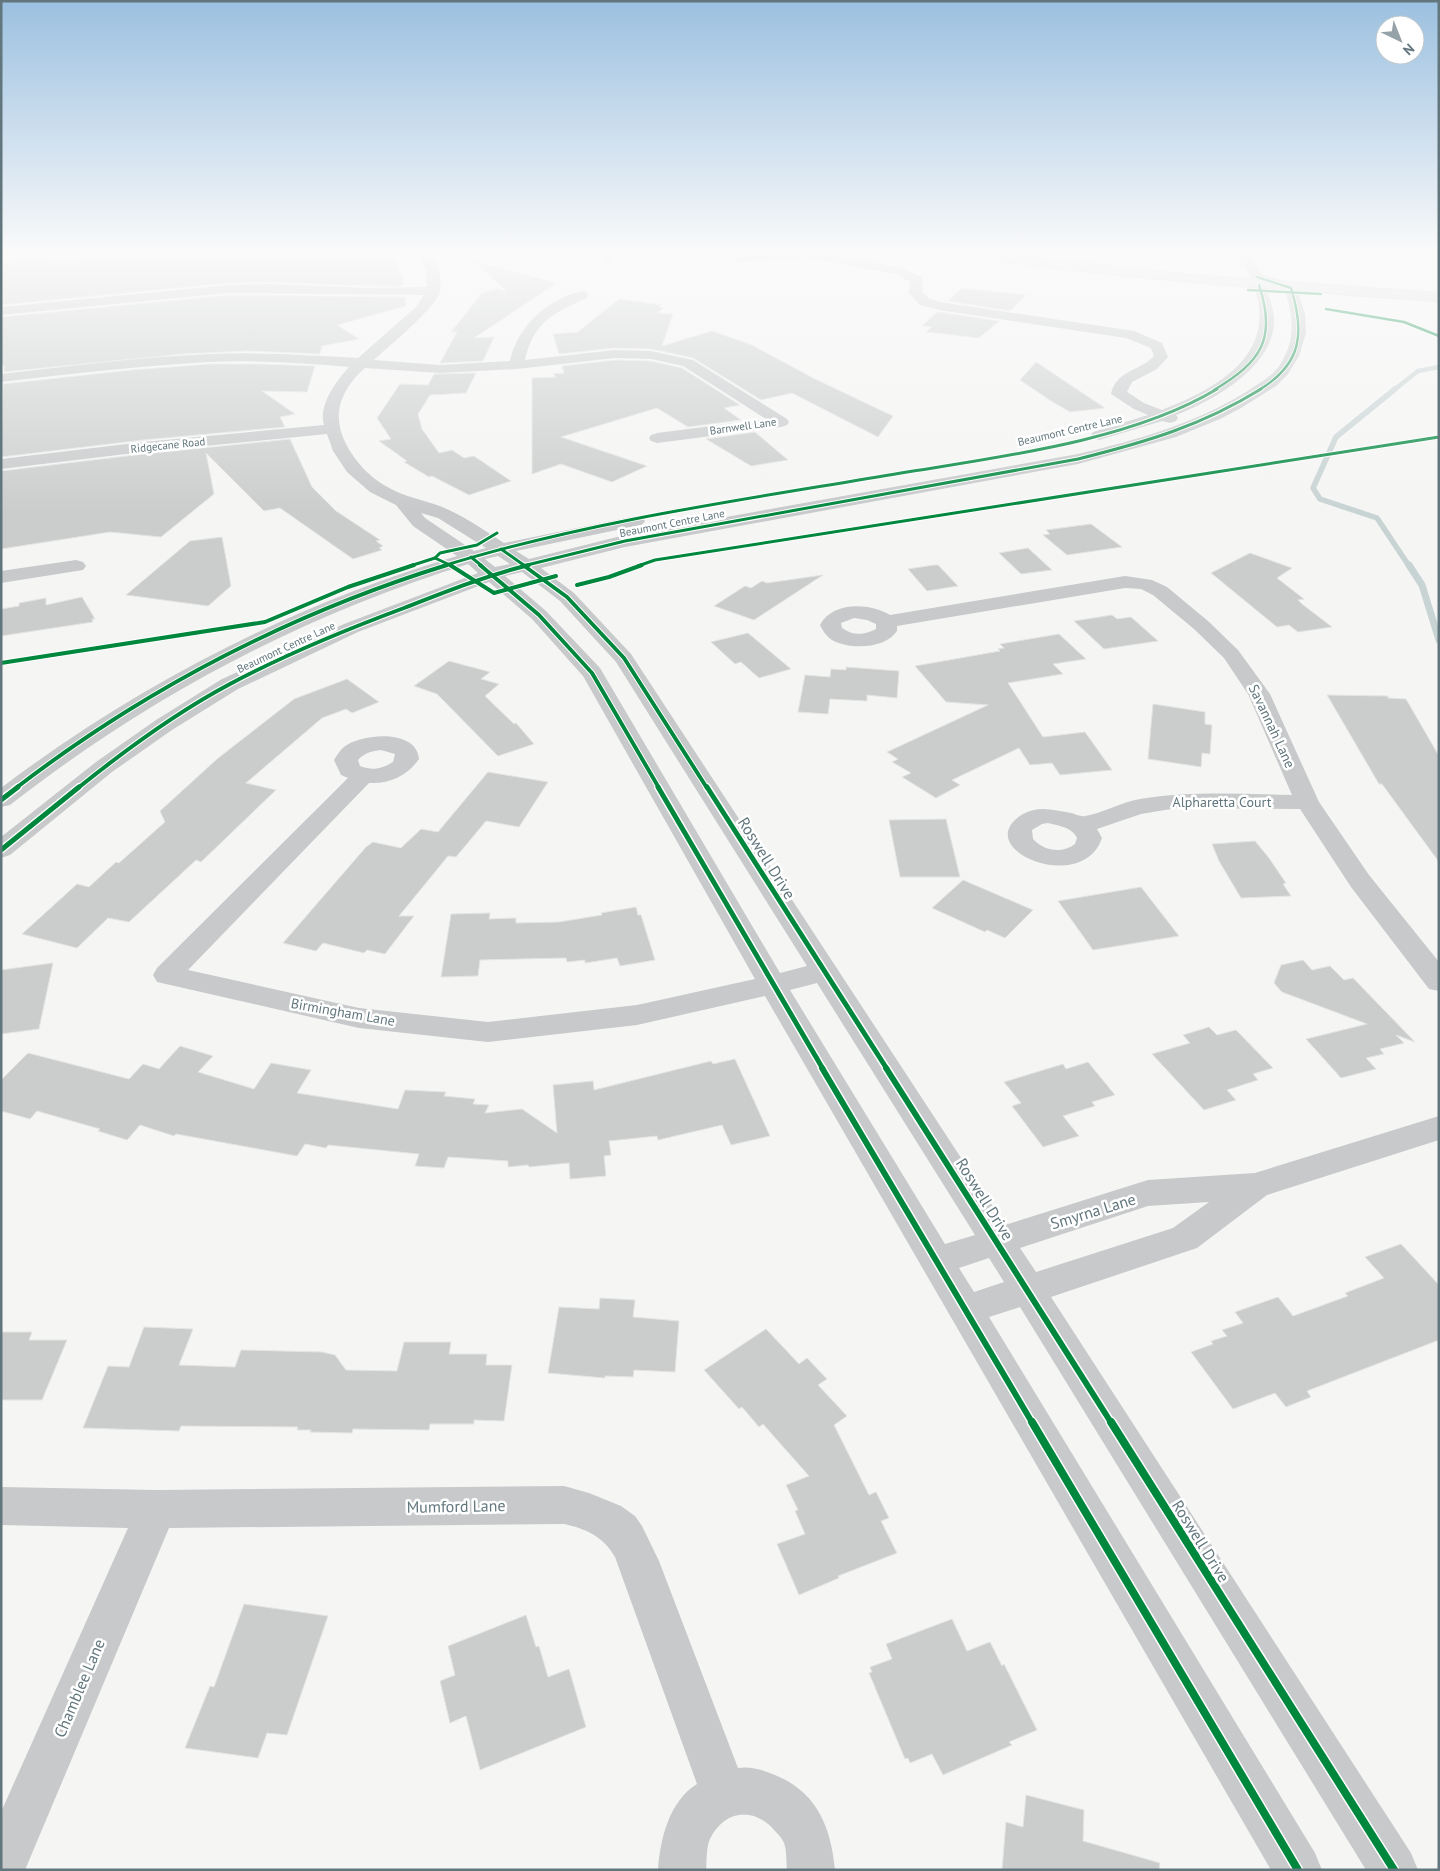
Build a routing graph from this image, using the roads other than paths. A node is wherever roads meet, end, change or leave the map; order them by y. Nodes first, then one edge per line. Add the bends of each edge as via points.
1 (389, 338) edge
2 (526, 338) edge
3 (1139, 338) edge
4 (1265, 338) edge
5 (1299, 338) edge
6 (363, 362) junction
7 (517, 365) junction
8 (1, 378) edge
9 (1168, 412) junction
10 (1200, 423) junction
11 (334, 429) junction
12 (657, 438) dead end
13 (1, 464) edge
14 (401, 501) junction
15 (497, 562) junction
16 (76, 566) dead end
17 (1, 577) edge
18 (886, 622) dead end
19 (363, 776) dead end
20 (1, 800) edge
21 (1307, 802) junction
22 (1081, 826) dead end
23 (1, 850) edge
24 (825, 971) junction
25 (1439, 982) edge
26 (773, 985) junction
27 (1439, 1128) edge
28 (1255, 1186) junction
29 (997, 1241) junction
30 (936, 1261) junction
31 (1028, 1291) junction
32 (966, 1310) junction
33 (1, 1506) edge
34 (157, 1509) junction
35 (724, 1794) junction
36 (1, 1868) edge
37 (682, 1870) edge
38 (811, 1870) edge
39 (1298, 1870) edge
40 (1394, 1870) edge

1 - 6 street
2 - 7 street via 518,353
3 - 9 street via 1157,346 1161,357 1152,365 1134,372 1122,385 1120,394 1126,400
4 - 9 street, Beaumont Centre Lane via 1257,354 1225,384
5 - 10 street, Beaumont Centre Lane via 1291,359 1270,383 1239,404
6 - 7 street, Barnwell Lane via 440,369
6 - 8 street, Barnwell Lane via 211,358 132,363
6 - 11 street via 335,398 331,421
7 - 12 street, Barnwell Lane via 615,354 651,355 688,363 781,422
9 - 10 street
9 - 15 street, Beaumont Centre Lane via 1125,428 1053,446 652,517
10 - 15 street, Beaumont Centre Lane via 1078,459
11 - 13 street, Ridgecane Road
11 - 14 street via 341,451 354,468 376,488
14 - 15 street via 419,522
14 - 15 street via 444,514
15 - 20 street, Beaumont Centre Lane via 350,598 221,656 69,749
15 - 23 street, Beaumont Centre Lane via 230,684 112,762
15 - 24 street, Roswell Drive via 567,598 624,658
15 - 26 street via 539,615 592,673
16 - 17 street
18 - 21 street, Savannah Lane via 1117,583 1145,584 1160,591 1201,625 1248,676 1269,713
19 - 26 street, Birmingham Lane via 167,975 359,1018 488,1032 637,1015
21 - 22 street, Alpharetta Court via 1177,801 1138,807
21 - 25 street, Savannah Lane via 1360,881
24 - 26 street, Birmingham Lane
24 - 29 street, Roswell Drive
26 - 30 street
27 - 28 street, Smyrna Lane
28 - 29 street, Smyrna Lane via 1148,1193
28 - 31 street, Smyrna Lane via 1184,1238
29 - 30 street, Smyrna Lane
29 - 31 street, Roswell Drive
30 - 32 street
31 - 32 street, Smyrna Lane
31 - 40 street, Roswell Drive
32 - 39 street
33 - 34 street, Mumford Lane
34 - 35 street, Mumford Lane via 564,1505 588,1511 608,1521 625,1535 638,1561
34 - 36 street, Chamblee Lane
35 - 37 street via 705,1807 691,1826 683,1850
35 - 38 street via 743,1790 764,1793 782,1802 797,1817 807,1836

